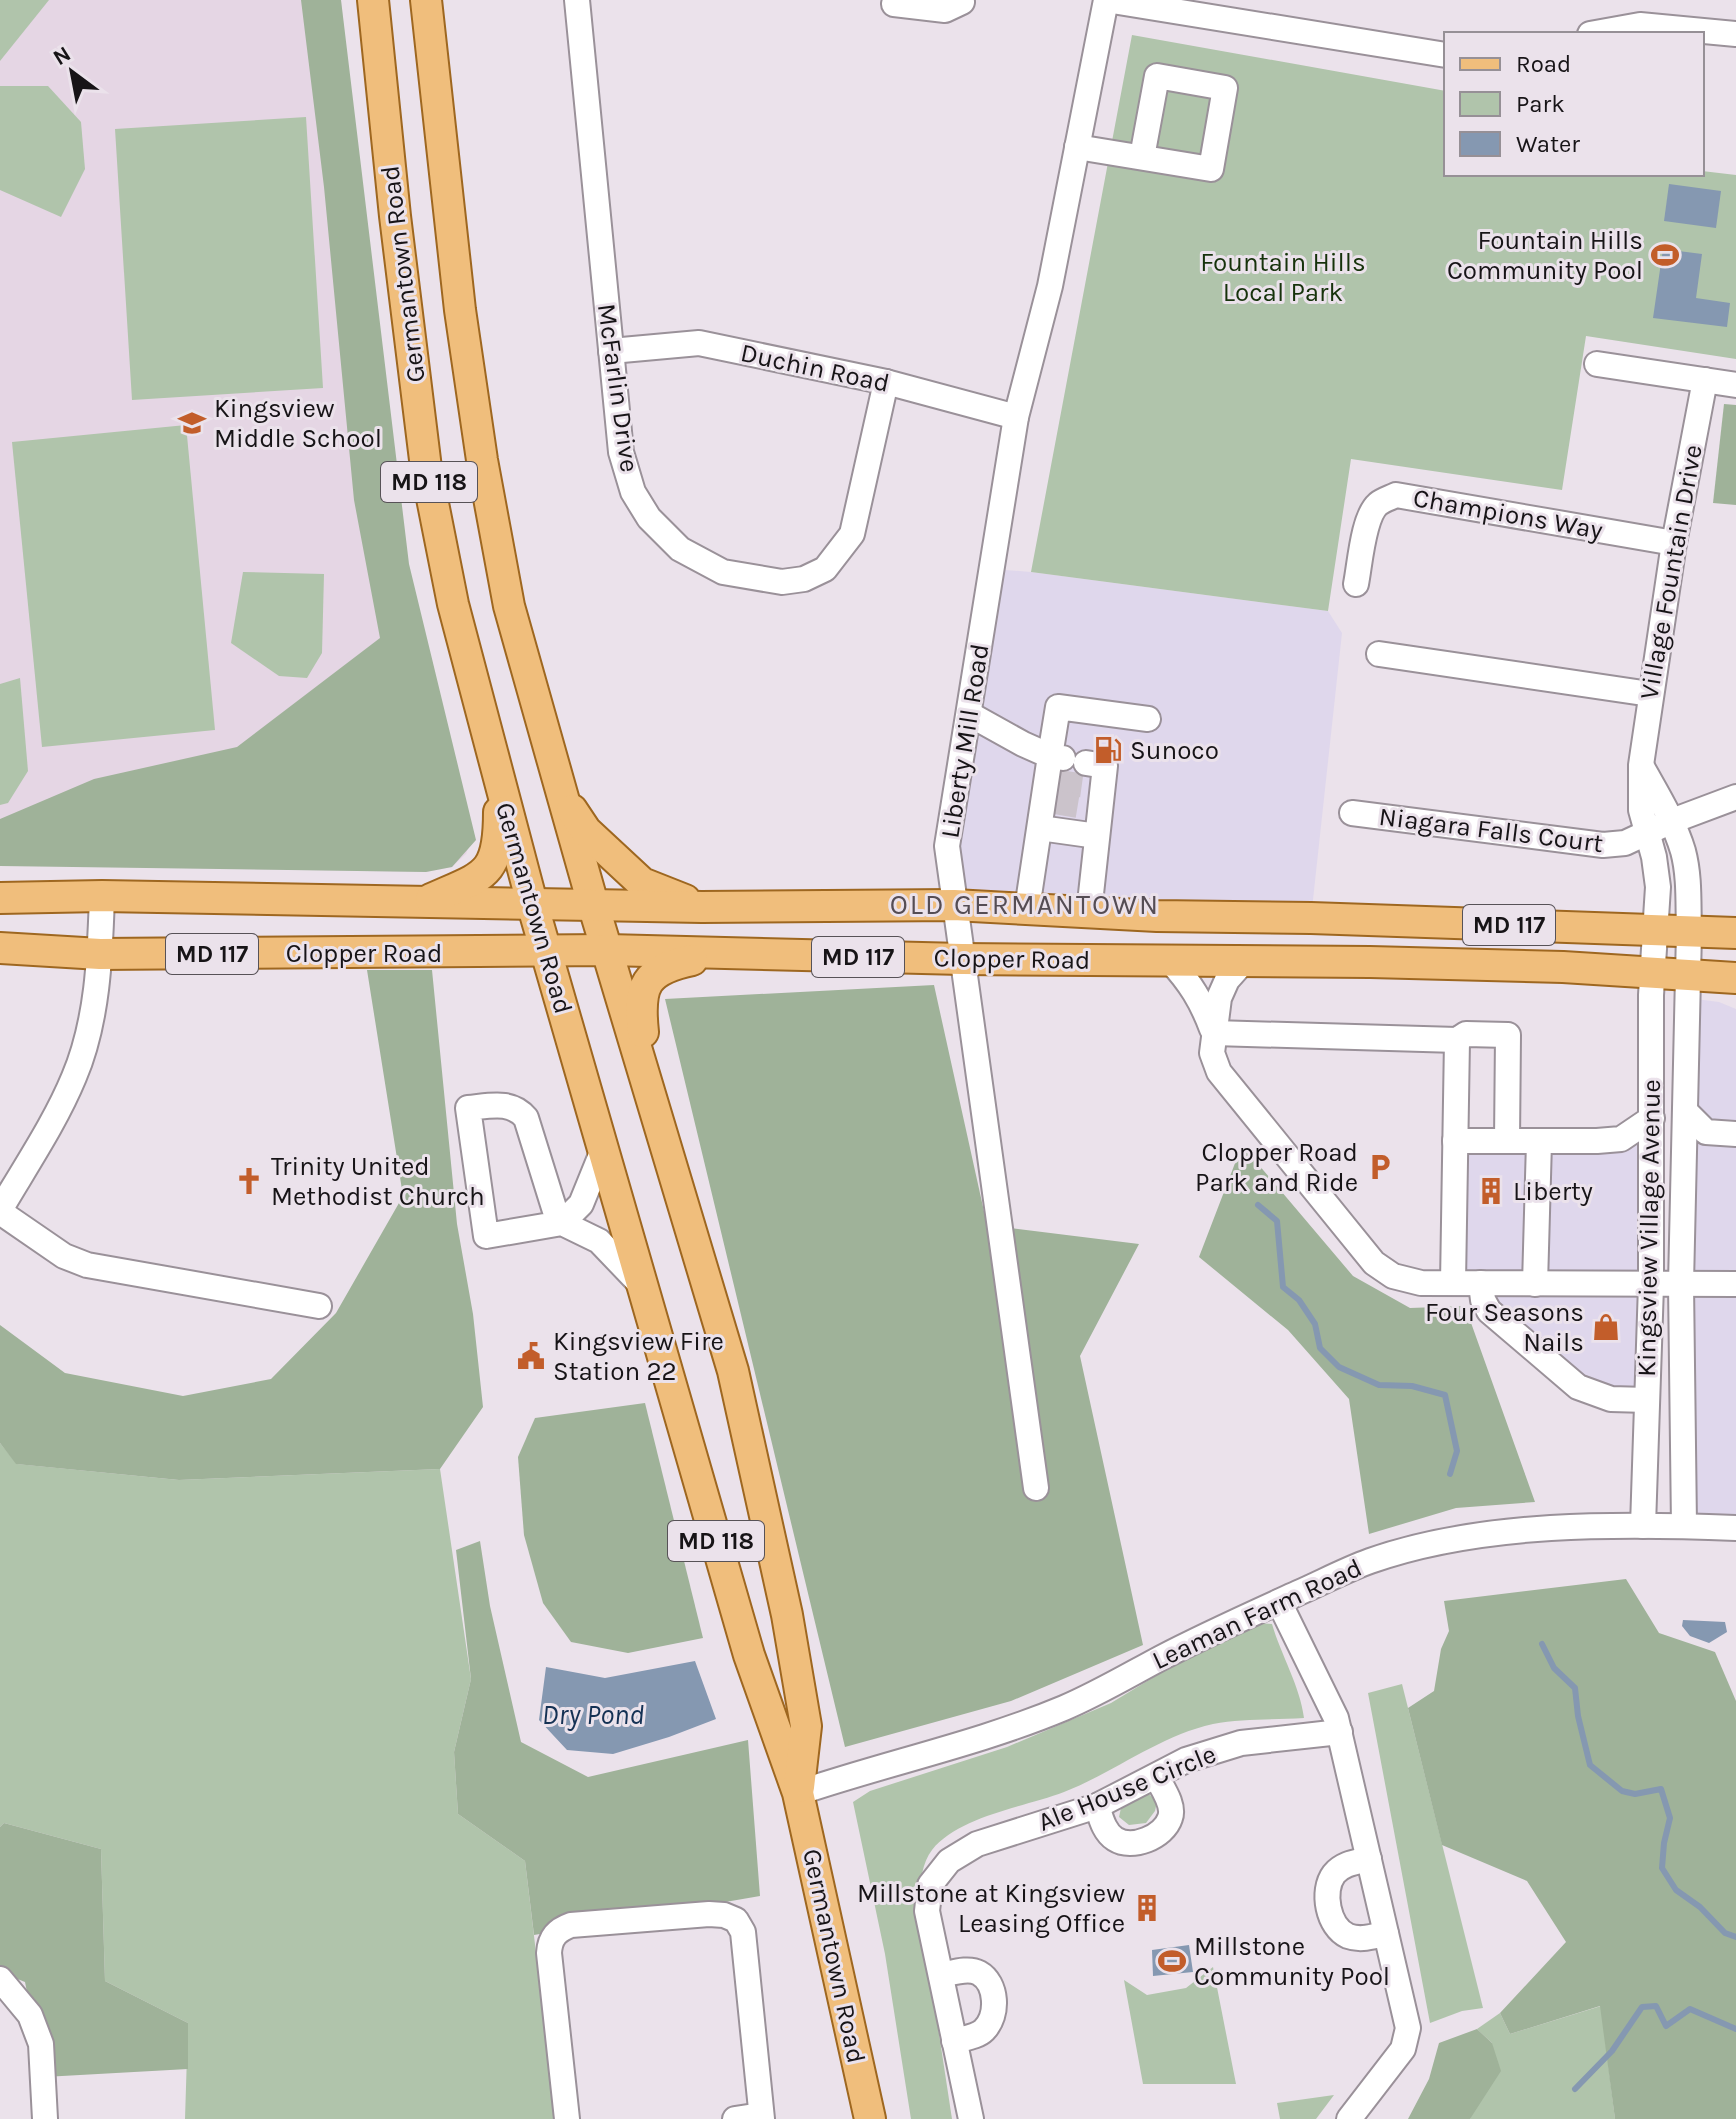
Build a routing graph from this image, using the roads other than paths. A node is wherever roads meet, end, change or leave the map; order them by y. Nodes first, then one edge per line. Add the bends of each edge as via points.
1 (373, 0) edge
2 (426, 0) edge
3 (577, 0) edge
4 (1106, 0) edge
5 (962, 2) dead end
6 (894, 4) dead end
7 (1601, 32) edge
8 (1736, 34) edge
9 (1444, 55) edge
10 (1077, 147) junction
11 (1142, 157) junction
12 (611, 351) junction
13 (1597, 364) dead end
14 (1705, 380) junction
15 (886, 382) junction
16 (1736, 385) edge
17 (1016, 417) junction
18 (1674, 543) junction
19 (1356, 584) dead end
20 (1379, 654) dead end
21 (1650, 694) junction
22 (969, 714) junction
23 (1148, 719) dead end
24 (1641, 765) junction
25 (1057, 777) junction
26 (499, 782) junction
27 (562, 795) junction
28 (1736, 797) edge
29 (1352, 813) dead end
30 (1672, 821) junction
31 (1040, 828) junction
32 (1646, 834) junction
33 (1097, 836) junction
34 (102, 896) junction
35 (0, 898) edge
36 (424, 902) junction
37 (532, 903) junction
38 (593, 904) junction
39 (954, 905) junction
40 (702, 907) junction
41 (1027, 909) junction
42 (1089, 912) junction
43 (1654, 931) junction
44 (1689, 932) junction
45 (1736, 933) edge
46 (0, 948) edge
47 (608, 950) junction
48 (546, 952) junction
49 (100, 954) junction
50 (718, 954) junction
51 (962, 959) junction
52 (1170, 961) junction
53 (1244, 961) junction
54 (1652, 973) junction
55 (1688, 977) junction
56 (1736, 978) edge
57 (1214, 1033) junction
58 (1457, 1040) junction
59 (649, 1089) junction
60 (1685, 1111) junction
61 (1652, 1118) junction
62 (1736, 1134) edge
63 (1455, 1141) junction
64 (1507, 1141) junction
65 (1539, 1142) junction
66 (603, 1150) junction
67 (0, 1211) edge
68 (562, 1223) junction
69 (1453, 1283) junction
70 (1481, 1283) junction
71 (1535, 1284) junction
72 (1681, 1284) junction
73 (1736, 1284) edge
74 (1651, 1285) junction
75 (643, 1287) junction
76 (319, 1306) dead end
77 (1647, 1400) junction
78 (1036, 1488) dead end
79 (1643, 1526) junction
80 (1684, 1526) junction
81 (1736, 1528) edge
82 (1279, 1602) junction
83 (1340, 1732) junction
84 (1156, 1776) junction
85 (798, 1793) junction
86 (1097, 1806) junction
87 (1369, 1859) junction
88 (1386, 1934) junction
89 (941, 1975) junction
90 (0, 1979) edge
91 (954, 2041) junction
92 (762, 2117) edge
93 (45, 2119) edge
94 (567, 2119) edge
95 (735, 2119) edge
96 (870, 2119) edge
97 (971, 2119) edge
98 (1349, 2119) edge

1 - 26 main road, Germantown Road / MD 118 via 426,468 453,604
2 - 27 main road, Germantown Road / MD 118 via 482,460 509,606
3 - 12 street, McFarlin Drive
4 - 9 street
4 - 10 street, Liberty Mill Road
5 - 6 street via 945,10
7 - 8 street via 1640,25
10 - 11 street
10 - 17 street, Liberty Mill Road via 1050,286
11 - 11 street via 1211,169 1225,88 1157,76
12 - 15 street, Duchin Road via 699,343
12 - 15 street, McFarlin Drive via 621,452 633,492 649,518 680,549 723,572 782,582 825,569 852,534
13 - 14 street
14 - 16 street
14 - 18 street, Village Fountain Drive
15 - 17 street, Duchin Road
17 - 22 street, Liberty Mill Road
18 - 19 street, Champions Way via 1396,495 1372,512
18 - 21 street, Village Fountain Drive
20 - 21 street
21 - 24 street, Village Fountain Drive
22 - 25 street
22 - 39 street, Liberty Mill Road via 947,846
23 - 25 street via 1058,707
24 - 30 street
24 - 32 street, Village Fountain Drive
25 - 31 street
25 - 33 street via 1105,766 1097,798
26 - 36 main road via 499,842 492,865 475,880
26 - 37 main road, Germantown Road / MD 118
27 - 38 main road, Germantown Road / MD 118
27 - 40 main road via 586,831 642,883
28 - 30 street, Niagara Falls Court
29 - 32 street, Niagara Falls Court via 1603,845
30 - 32 street, Niagara Falls Court
30 - 44 street via 1688,879
31 - 33 street
31 - 41 street
32 - 43 street, Village Fountain Drive via 1658,887
33 - 42 street
34 - 35 main road, Clopper Road / MD 117
34 - 36 main road, Clopper Road / MD 117
34 - 49 street
36 - 37 main road, Clopper Road / MD 117
37 - 38 main road, Clopper Road / MD 117
37 - 48 main road, Germantown Road / MD 118
38 - 40 main road, Clopper Road / MD 117
38 - 47 main road, Germantown Road / MD 118
39 - 40 main road, Clopper Road / MD 117
39 - 41 main road, Clopper Road / MD 117
39 - 51 street, Liberty Mill Road
41 - 42 main road, Clopper Road / MD 117
42 - 43 main road, Clopper Road / MD 117
43 - 44 main road, Clopper Road / MD 117
43 - 54 street, Kingsview Village Avenue
44 - 45 main road, Clopper Road / MD 117
44 - 55 street, Kingsview Village Avenue
46 - 49 main road, Clopper Road / MD 117
47 - 48 main road, Clopper Road / MD 117
47 - 50 main road, Clopper Road / MD 117
47 - 59 main road, Germantown Road / MD 118
48 - 49 main road, Clopper Road / MD 117
48 - 66 main road, Germantown Road / MD 118
49 - 67 street via 75,1075
50 - 51 main road, Clopper Road / MD 117
50 - 59 main road via 667,965 649,977 640,1002
51 - 52 main road, Clopper Road / MD 117
51 - 78 street, Liberty Mill Road
52 - 53 main road, Clopper Road / MD 117
52 - 57 street via 1202,1001
53 - 54 main road, Clopper Road / MD 117
53 - 57 street via 1219,998
54 - 55 main road, Clopper Road / MD 117
54 - 61 street, Kingsview Village Avenue
55 - 56 main road, Clopper Road / MD 117
55 - 60 street, Kingsview Village Avenue
57 - 58 street
57 - 69 street via 1212,1053 1219,1072 1374,1263 1393,1276
58 - 63 street
58 - 64 street via 1466,1034 1508,1035
59 - 85 main road, Germantown Road / MD 118 via 733,1371 787,1615 806,1726
60 - 62 street via 1706,1132
60 - 72 street, Kingsview Village Avenue
61 - 65 street via 1621,1139
61 - 74 street, Kingsview Village Avenue
63 - 64 street
63 - 69 street
64 - 65 street
65 - 71 street
66 - 68 street via 581,1204
66 - 75 main road, Germantown Road / MD 118
67 - 76 street via 64,1256 87,1265
68 - 68 street via 526,1118 510,1106 468,1108 486,1236
68 - 75 street via 599,1241
69 - 70 street
70 - 71 street
70 - 77 street via 1489,1311 1578,1387 1611,1399
71 - 74 street
72 - 73 street
72 - 74 street
72 - 80 street, Kingsview Village Avenue
74 - 77 street, Kingsview Village Avenue
75 - 85 main road, Germantown Road / MD 118 via 749,1655
77 - 79 street, Kingsview Village Avenue
79 - 80 street, Leaman Farm Road
79 - 82 street, Leaman Farm Road via 1459,1538 1367,1562
80 - 81 street, Leaman Farm Road
82 - 83 street
82 - 85 street, Leaman Farm Road via 1067,1707
83 - 84 street, Ale House Circle via 1241,1743 1186,1760
83 - 87 street
84 - 86 street, Ale House Circle
84 - 86 street via 1171,1817 1151,1838 1117,1841 1106,1831
85 - 96 main road, Germantown Road / MD 118
86 - 89 street, Ale House Circle via 977,1844 949,1861 930,1885 927,1911
87 - 88 street
87 - 88 street via 1349,1863 1334,1874 1329,1906 1345,1935
88 - 98 street via 1408,2028 1403,2049
89 - 91 street, Ale House Circle
89 - 91 street via 980,1973 993,1997 994,2014 985,2030
90 - 93 street via 30,2015 41,2044
91 - 97 street, Ale House Circle
92 - 94 street via 743,1932 736,1920 709,1914 571,1925 553,1937 549,1953
92 - 95 street

